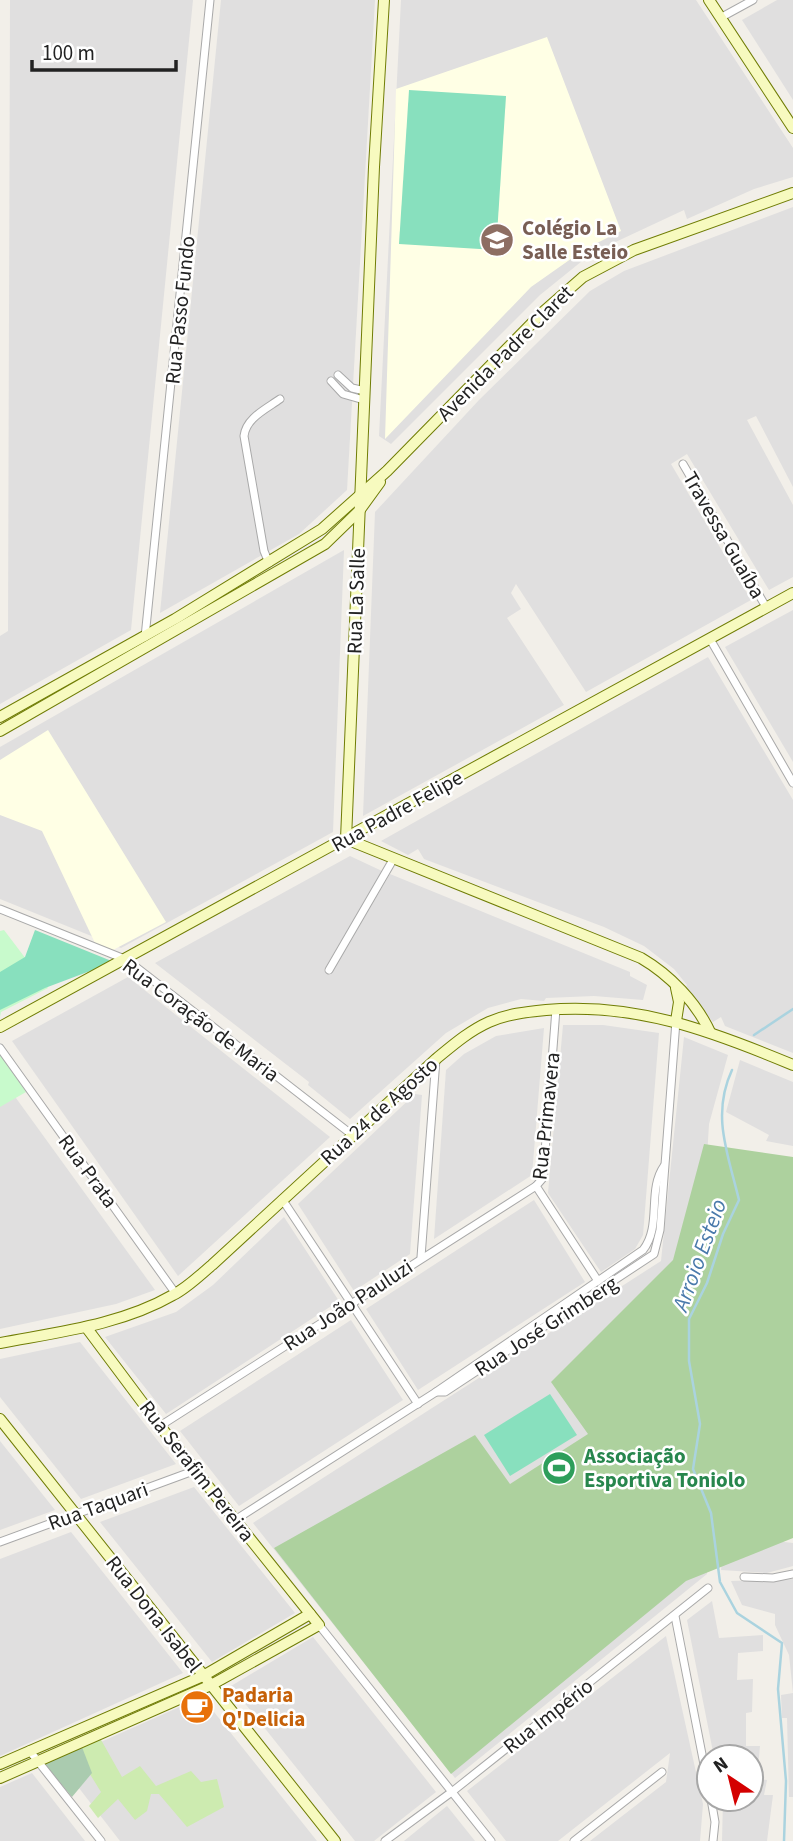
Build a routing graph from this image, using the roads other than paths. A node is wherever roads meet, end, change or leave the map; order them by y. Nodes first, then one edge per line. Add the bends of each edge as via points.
1 (210, 0) edge
2 (384, 0) edge
3 (709, 0) edge
4 (753, 0) edge
5 (720, 18) junction
6 (793, 128) edge
7 (793, 193) edge
8 (338, 375) dead end
9 (331, 381) dead end
10 (365, 396) junction
11 (280, 399) dead end
12 (682, 464) dead end
13 (387, 471) junction
14 (362, 492) junction
15 (359, 511) junction
16 (269, 563) junction
17 (793, 593) edge
18 (766, 607) junction
19 (153, 636) junction
20 (710, 639) junction
21 (121, 656) junction
22 (0, 717) edge
23 (0, 731) edge
24 (793, 783) edge
25 (346, 839) junction
26 (394, 858) junction
27 (0, 909) edge
28 (127, 960) junction
29 (329, 970) dead end
30 (676, 988) junction
31 (556, 1009) junction
32 (676, 1021) junction
33 (0, 1027) edge
34 (710, 1032) junction
35 (0, 1048) edge
36 (436, 1059) junction
37 (793, 1065) edge
38 (352, 1134) junction
39 (664, 1166) junction
40 (536, 1186) junction
41 (282, 1199) junction
42 (421, 1258) junction
43 (597, 1280) junction
44 (603, 1287) junction
45 (176, 1294) junction
46 (353, 1303) junction
47 (86, 1327) junction
48 (0, 1343) edge
49 (436, 1392) junction
50 (418, 1404) junction
51 (0, 1419) edge
52 (160, 1426) junction
53 (196, 1470) junction
54 (75, 1514) junction
55 (235, 1520) junction
56 (0, 1542) edge
57 (793, 1574) edge
58 (744, 1577) dead end
59 (708, 1588) dead end
60 (310, 1614) junction
61 (675, 1616) junction
62 (320, 1625) junction
63 (203, 1676) junction
64 (211, 1685) junction
65 (161, 1693) junction
66 (166, 1704) junction
67 (117, 1711) junction
68 (123, 1723) junction
69 (73, 1731) junction
70 (78, 1743) junction
71 (700, 1743) edge
72 (29, 1750) junction
73 (38, 1762) junction
74 (1, 1772) edge
75 (662, 1772) dead end
76 (453, 1791) junction
77 (713, 1813) edge
78 (102, 1841) edge
79 (335, 1841) edge
80 (385, 1841) edge
81 (491, 1841) edge
82 (574, 1841) edge
83 (713, 1841) edge

1 - 19 street, Rua Passo Fundo via 149,619
2 - 10 street, Rua La Salle
3 - 5 street
4 - 5 street
5 - 6 street
7 - 13 street, Avenida Padre Claret via 634,250 583,276
8 - 10 street
9 - 10 street via 343,394
10 - 14 street, Rua La Salle
11 - 16 street via 245,426 244,436
12 - 18 street, Travessa Guaíba
13 - 14 street, Avenida Padre Claret
13 - 15 street, Avenida Padre Claret
14 - 15 street, Rua La Salle
14 - 16 street, Avenida Padre Claret via 323,529
15 - 19 street, Avenida Padre Claret via 325,544
15 - 25 street, Rua La Salle
16 - 19 street, Avenida Padre Claret
17 - 18 street, Rua Padre Felipe
18 - 20 street, Rua Padre Felipe
19 - 21 street, Avenida Padre Claret
19 - 21 street, Avenida Padre Claret via 146,648
20 - 24 street
20 - 25 street, Rua Padre Felipe
21 - 22 street, Avenida Padre Claret
21 - 23 street, Avenida Padre Claret
25 - 26 street
25 - 28 street, Rua Padre Felipe
26 - 29 street
26 - 30 street via 641,958
27 - 28 street, Rua Coração de Maria
28 - 33 street, Rua Padre Felipe
28 - 38 street, Rua Coração de Maria
30 - 32 street
30 - 34 street
31 - 32 street, Rua 24 de Agosto via 618,1009
31 - 36 street, Rua 24 de Agosto via 515,1013 491,1021
31 - 40 street, Rua Primavera via 543,1178
32 - 34 street, Rua 24 de Agosto
32 - 39 street
34 - 37 street, Rua 24 de Agosto
35 - 45 street, Rua Prata
36 - 38 street, Rua 24 de Agosto
36 - 42 street
38 - 41 street, Rua 24 de Agosto
39 - 43 street, Rua José Grimberg via 657,1176 650,1239 643,1250
39 - 44 street, Rua José Grimberg via 654,1254
40 - 42 street, Rua João Pauluzi
40 - 43 street, Rua Primavera
41 - 45 street, Rua 24 de Agosto
41 - 46 street
42 - 46 street, Rua João Pauluzi
43 - 44 street, Rua Primavera
43 - 49 street, Rua José Grimberg
44 - 49 street, Rua José Grimberg via 446,1392
45 - 47 street, Rua 24 de Agosto via 143,1310
46 - 50 street
46 - 52 street, Rua João Pauluzi
47 - 48 street, Rua 24 de Agosto
47 - 52 street, Rua Serafim Pereira
49 - 50 street, Rua José Grimberg
50 - 55 street, Rua José Grimberg
51 - 54 street, Rua Dona Isabel
52 - 53 street, Rua Serafim Pereira
53 - 54 street, Rua Taquari
53 - 55 street, Rua Serafim Pereira
54 - 56 street, Rua Taquari
54 - 63 street, Rua Dona Isabel
55 - 60 street, Rua Serafim Pereira
57 - 58 street
59 - 61 street, Rua Império
60 - 62 street, Rua Serafim Pereira
60 - 63 street
61 - 71 street
61 - 76 street, Rua Império
62 - 64 street
62 - 76 street
63 - 64 street, Rua Dona Isabel
63 - 65 street
64 - 66 street
64 - 79 street, Rua Dona Isabel
65 - 66 street
65 - 67 street
66 - 68 street
67 - 68 street
67 - 69 street
68 - 70 street
69 - 70 street
69 - 72 street
70 - 73 street
72 - 73 street
72 - 74 street
73 - 74 street
73 - 78 street
75 - 82 street
76 - 80 street, Rua Império
76 - 81 street
77 - 83 street

